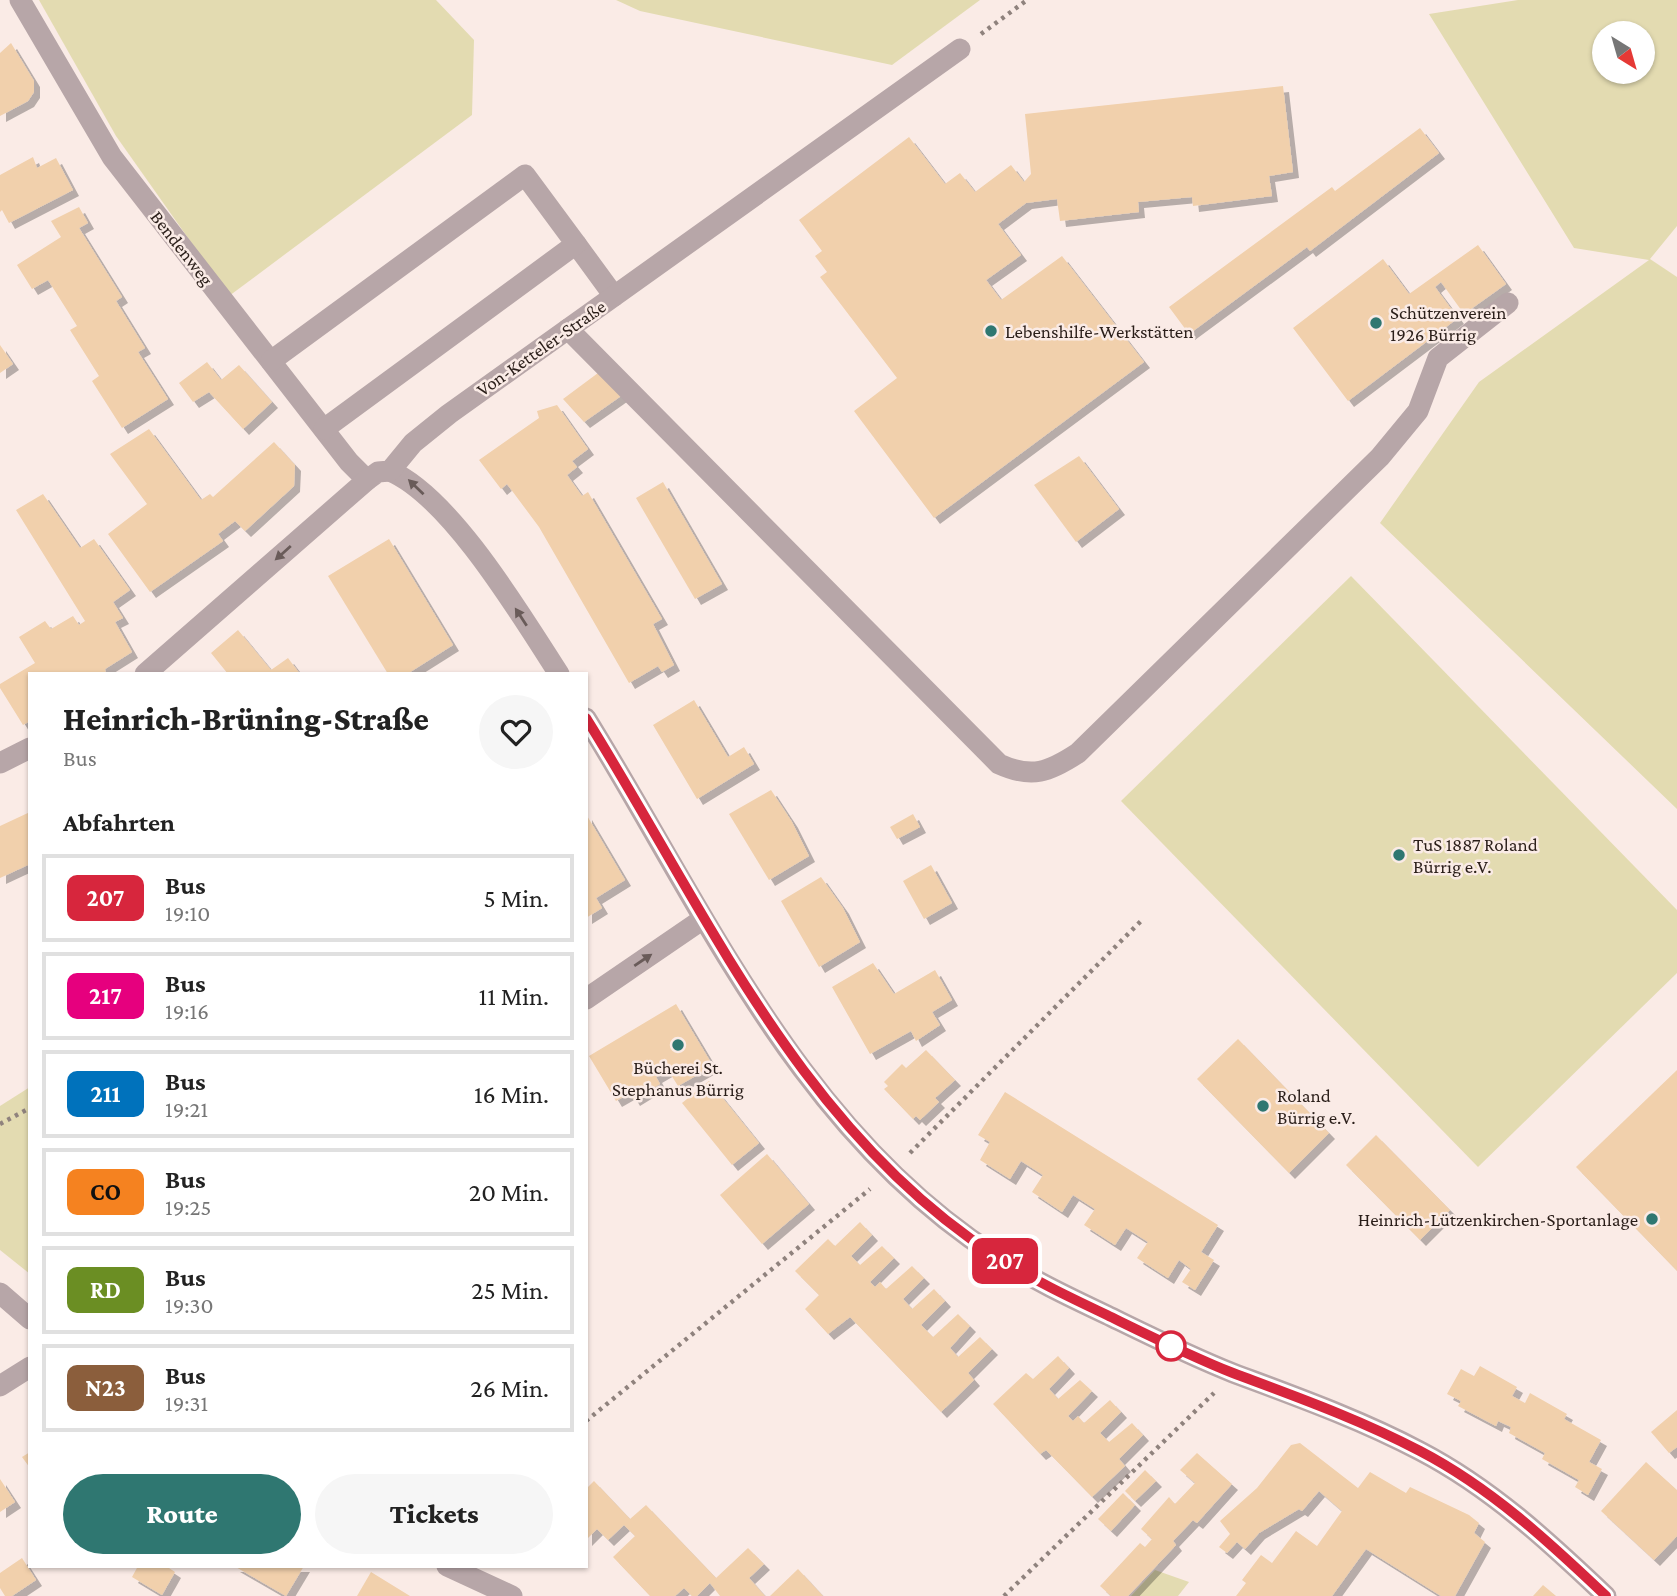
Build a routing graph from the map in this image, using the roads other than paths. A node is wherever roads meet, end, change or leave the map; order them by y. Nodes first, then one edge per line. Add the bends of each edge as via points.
1 (20, 0) edge
2 (961, 49) road end
3 (576, 244) junction
4 (614, 296) junction
5 (1508, 303) dead end
6 (568, 329) junction
7 (271, 361) junction
8 (324, 429) junction
9 (390, 471) junction
10 (367, 480) junction
11 (147, 672) edge
12 (558, 672) edge
13 (588, 721) edge
14 (28, 749) edge
15 (0, 763) edge
16 (703, 919) junction
17 (588, 998) edge
18 (0, 1293) edge
19 (28, 1317) edge
20 (28, 1368) edge
21 (0, 1386) edge
22 (451, 1568) edge
23 (512, 1596) edge
24 (1606, 1596) edge

1 - 7 street, Bendenweg via 112,157
2 - 4 street, Von-Ketteler-Straße
3 - 4 street
3 - 7 street via 525,175
3 - 8 street
4 - 6 street, Von-Ketteler-Straße
5 - 6 street via 1438,358 1418,411 1380,457 1260,578 1078,753 1038,772 1018,772 999,764
6 - 9 street, Von-Ketteler-Straße via 449,414
7 - 8 street, Bendenweg
8 - 10 street, Bendenweg
9 - 10 street, Von-Ketteler-Straße
12 -> 9 street via 498,581 443,513 408,479
10 -> 11 street, Von-Ketteler-Straße
13 - 16 street
14 - 15 street
17 -> 16 street
16 - 24 street via 815,1088 890,1173 944,1219 996,1256 1150,1336 1343,1413 1422,1452 1531,1526
18 - 19 street
20 - 21 street
22 - 23 street

